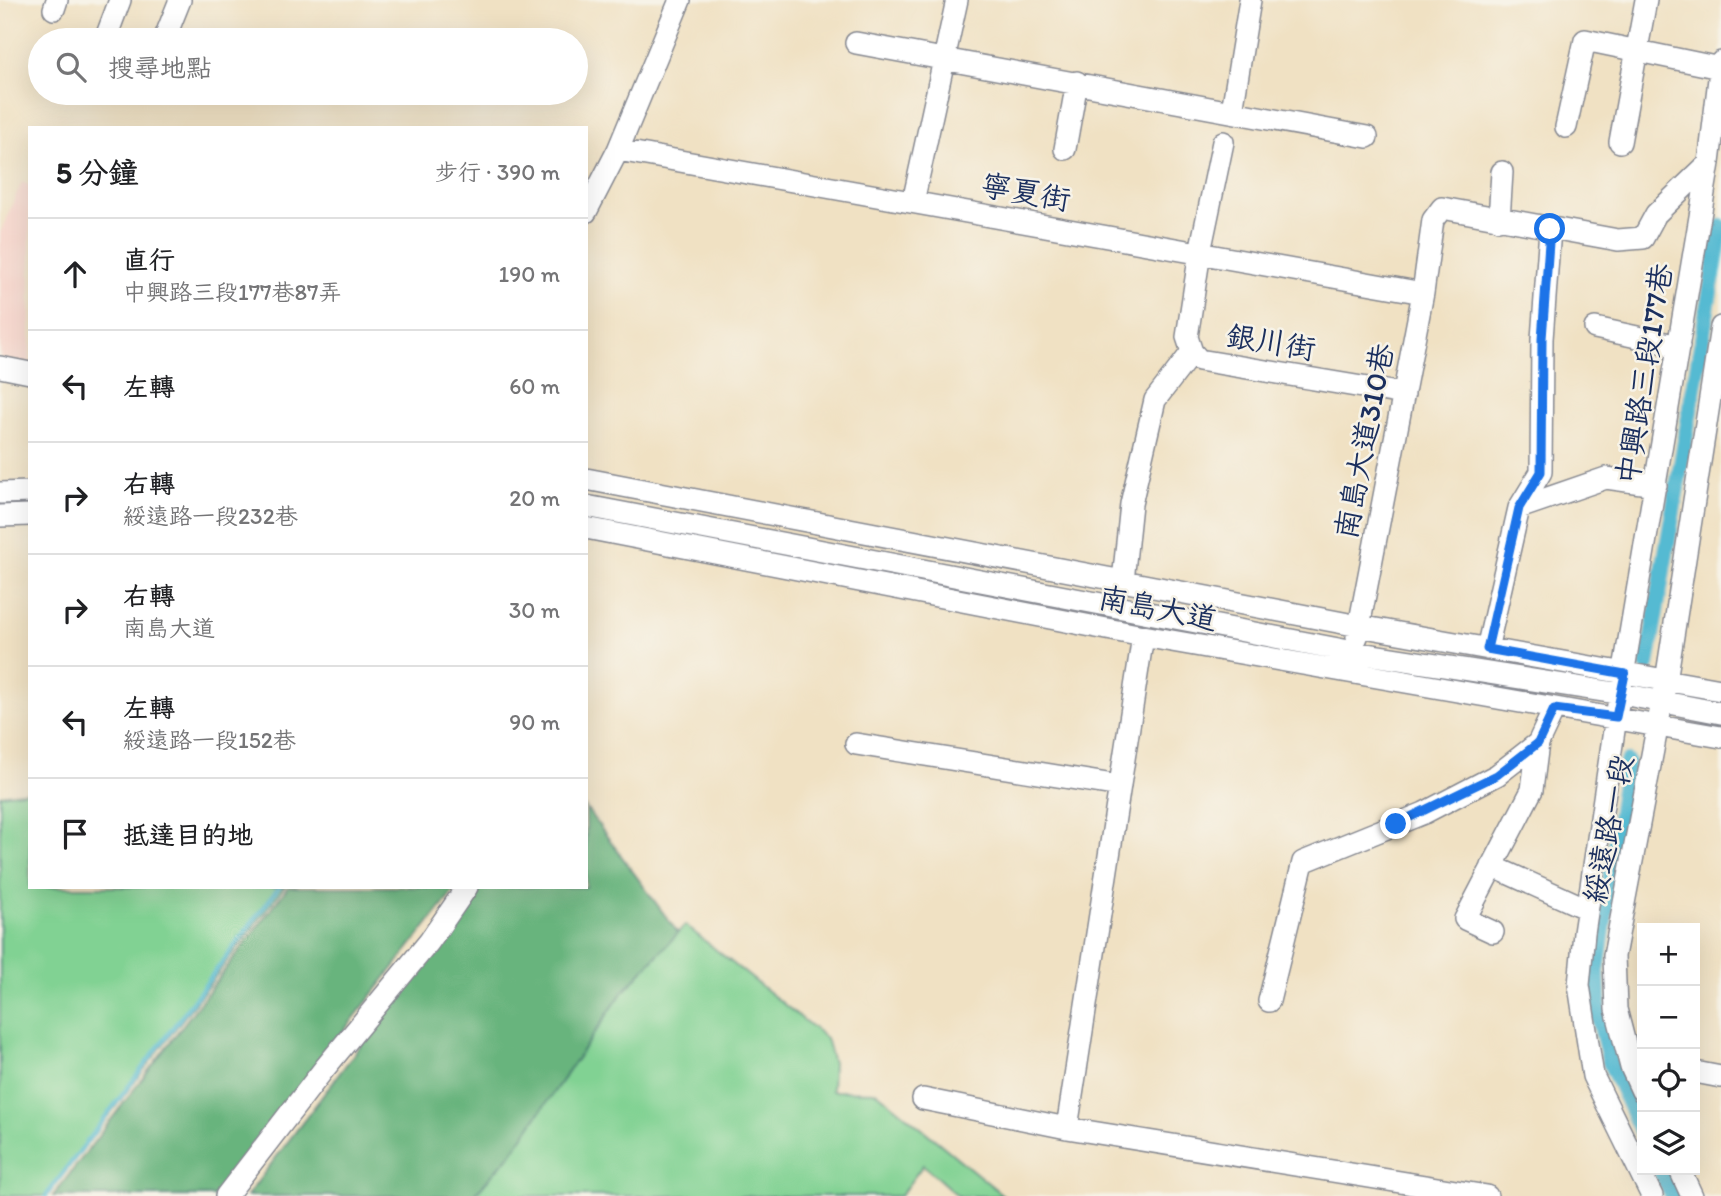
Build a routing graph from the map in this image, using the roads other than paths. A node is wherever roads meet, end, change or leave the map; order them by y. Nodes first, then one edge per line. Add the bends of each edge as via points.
1 (120, 0) edge
2 (180, 0) edge
3 (680, 0) edge
4 (957, 0) edge
5 (1250, 0) edge
6 (1646, 0) edge
7 (110, 28) edge
8 (169, 28) edge
9 (856, 43) dead end
10 (1637, 52) junction
11 (943, 58) junction
12 (1721, 65) edge
13 (1077, 82) junction
14 (1232, 111) junction
15 (1566, 127) dead end
16 (1367, 137) dead end
17 (1223, 142) dead end
18 (1620, 142) dead end
19 (1065, 149) dead end
20 (618, 150) junction
21 (1709, 163) junction
22 (1502, 172) dead end
23 (913, 202) junction
24 (588, 208) edge
25 (1499, 220) junction
26 (1550, 229) junction
27 (1200, 252) junction
28 (1423, 293) junction
29 (1721, 327) edge
30 (1595, 328) dead end
31 (1679, 346) junction
32 (1192, 352) junction
33 (0, 367) edge
34 (28, 373) edge
35 (1404, 394) junction
36 (1715, 424) edge
37 (588, 479) edge
38 (1656, 485) junction
39 (28, 492) edge
40 (0, 493) edge
41 (588, 506) edge
42 (1519, 508) junction
43 (28, 515) edge
44 (0, 516) edge
45 (588, 528) edge
46 (1123, 581) junction
47 (1359, 625) junction
48 (1143, 636) junction
49 (1487, 649) junction
50 (1354, 652) junction
51 (1352, 673) junction
52 (1666, 681) junction
53 (1623, 684) junction
54 (1721, 690) edge
55 (1662, 703) junction
56 (1554, 709) junction
57 (1721, 713) edge
58 (1616, 717) junction
59 (1657, 724) junction
60 (1721, 737) edge
61 (1538, 743) junction
62 (856, 744) dead end
63 (1120, 786) junction
64 (1492, 866) junction
65 (466, 889) edge
66 (1587, 909) junction
67 (1493, 932) dead end
68 (1269, 1001) dead end
69 (1637, 1068) edge
70 (1700, 1073) edge
71 (1721, 1077) edge
72 (923, 1099) dead end
73 (1067, 1128) junction
74 (1682, 1175) edge
75 (226, 1196) edge
76 (1487, 1196) edge
77 (1651, 1196) edge
78 (1692, 1196) edge

1 - 7 street
2 - 8 street
3 - 20 street
4 - 11 street
5 - 14 street
6 - 10 street
9 - 11 street
10 - 12 street
10 - 15 street via 1585,40
10 - 18 street
11 - 13 street
11 - 23 street
12 - 21 street, 中興路三段177巷
13 - 14 street
13 - 19 street
14 - 16 street
17 - 27 street, 銀川街
20 - 23 street, 寧夏街
20 - 24 street
21 - 26 street via 1656,214 1643,238 1618,240
21 - 31 street, 中興路三段177巷
22 - 25 street
23 - 27 street, 寧夏街
25 - 26 street
25 - 28 street, 南島大道310巷 via 1442,208 1433,220
26 - 42 street via 1542,339 1541,472
27 - 28 street, 寧夏街
27 - 32 street, 銀川街 via 1187,337
28 - 35 street, 南島大道310巷
29 - 36 street, 綏遠路一段
30 - 31 street
31 - 38 street, 中興路三段177巷
32 - 35 street, 銀川街 via 1199,360
32 - 46 street via 1155,400 1131,504
33 - 34 street
35 - 47 street, 南島大道310巷
36 - 52 street, 綏遠路一段
37 - 46 street
38 - 42 street via 1606,478
38 - 53 street, 中興路三段177巷
39 - 40 street
41 - 50 street, 南島大道
42 - 49 street
43 - 44 street
45 - 48 street, 南島大道
46 - 47 street
47 - 49 street
47 - 50 street, 南島大道310巷
48 - 51 street, 南島大道
48 - 63 street
49 - 53 street
50 - 51 street, 南島大道310巷
50 - 53 street, 南島大道
51 - 56 street, 南島大道
52 - 53 street
52 - 54 street
52 - 55 street, 綏遠路一段
53 - 55 street, 南島大道
53 - 58 street, 中興路三段177巷
55 - 57 street, 南島大道
55 - 59 street, 綏遠路一段
56 - 58 street, 南島大道
56 - 61 street
58 - 59 street, 南島大道
58 - 66 street, 中興路三段177巷
59 - 60 street, 南島大道
59 - 69 street, 綏遠路一段 via 1614,956 1616,1009
61 - 64 street via 1532,790
61 - 68 street via 1497,775 1424,813 1303,862
62 - 63 street
63 - 73 street
64 - 66 street
64 - 67 street via 1465,919
65 - 75 street via 429,942
66 - 77 street, 中興路三段177巷 via 1579,985 1593,1076
70 - 71 street
72 - 73 street
73 - 76 street
74 - 78 street

